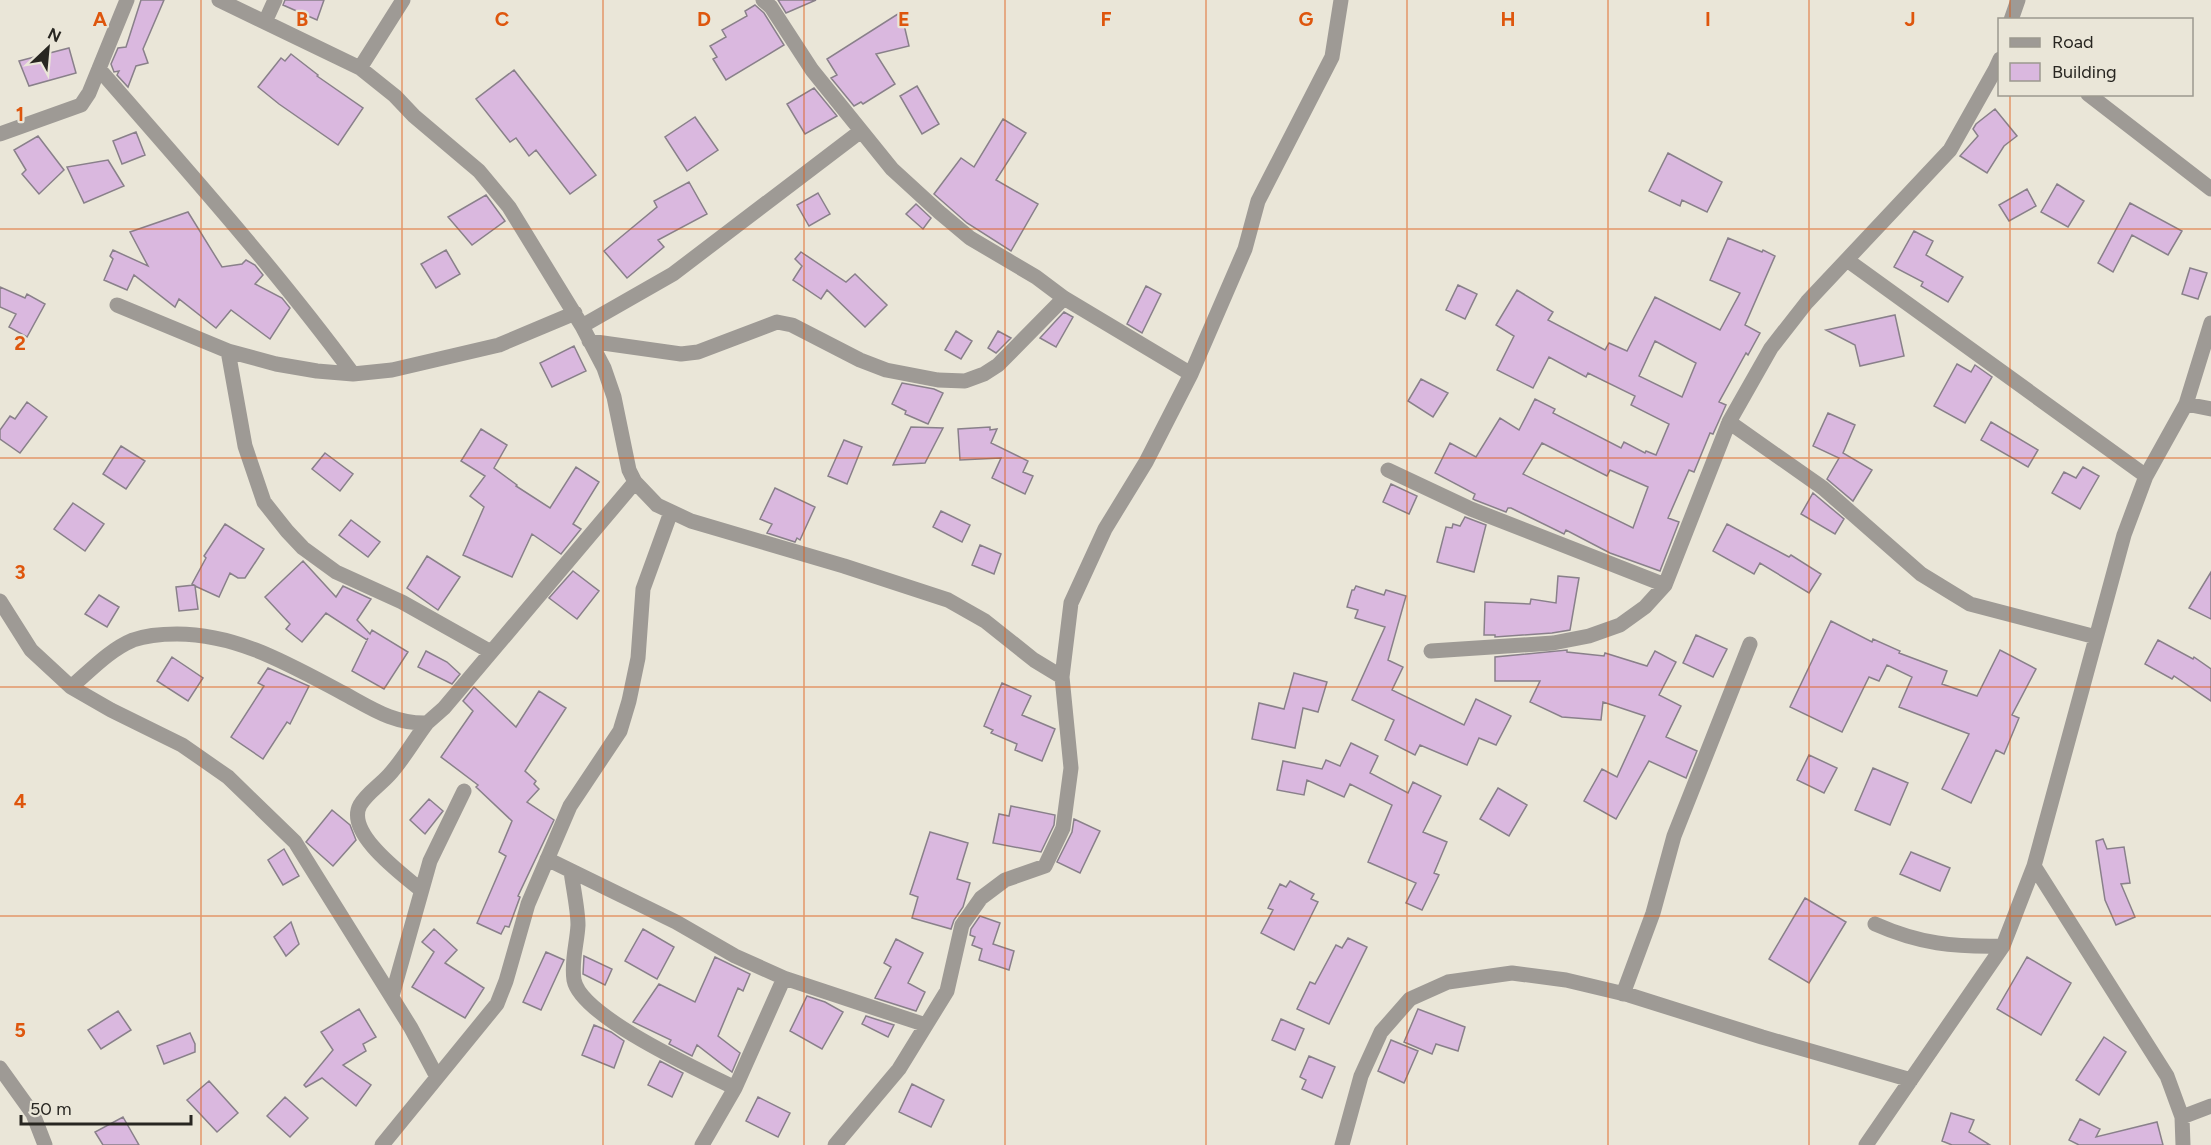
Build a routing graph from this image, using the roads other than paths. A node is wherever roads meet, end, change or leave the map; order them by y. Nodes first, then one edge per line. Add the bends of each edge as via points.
1 (127, 0) edge
2 (219, 0) edge
3 (275, 0) edge
4 (403, 0) edge
5 (763, 0) edge
6 (1341, 0) edge
7 (2018, 0) edge
8 (2012, 18) edge
9 (265, 22) junction
10 (1998, 63) edge
11 (360, 68) junction
12 (99, 69) junction
13 (2091, 96) edge
14 (861, 131) junction
15 (0, 134) edge
16 (2211, 189) edge
17 (1847, 260) junction
18 (1064, 298) junction
19 (117, 305) dead end
20 (574, 313) junction
21 (2211, 323) edge
22 (582, 326) junction
23 (589, 341) junction
24 (228, 351) junction
25 (353, 374) junction
26 (1191, 374) junction
27 (2186, 404) junction
28 (2211, 409) edge
29 (1729, 422) junction
30 (1388, 470) dead end
31 (2146, 476) junction
32 (635, 482) junction
33 (670, 512) junction
34 (1665, 585) junction
35 (0, 601) edge
36 (2096, 637) junction
37 (1750, 644) dead end
38 (1431, 651) dead end
39 (491, 652) junction
40 (1062, 677) junction
41 (71, 687) junction
42 (427, 723) junction
43 (464, 790) dead end
44 (547, 859) junction
45 (2034, 866) junction
46 (571, 871) junction
47 (420, 890) junction
48 (1875, 924) dead end
49 (2002, 946) junction
50 (784, 978) junction
51 (1623, 994) junction
52 (392, 996) junction
53 (926, 1025) junction
54 (0, 1068) edge
55 (437, 1077) junction
56 (1911, 1080) junction
57 (735, 1088) junction
58 (2211, 1106) edge
59 (2182, 1117) junction
60 (45, 1145) edge
61 (382, 1145) edge
62 (702, 1145) edge
63 (835, 1145) edge
64 (1342, 1145) edge
65 (1866, 1145) edge
66 (2183, 1145) edge

1 - 12 street
2 - 9 street
3 - 9 street
4 - 11 street
5 - 14 street
6 - 26 street via 1332,57 1258,201 1245,249
7 - 8 street
9 - 11 street
10 - 17 street via 1950,150
11 - 20 street via 479,171 509,207
12 - 15 street via 81,105
12 - 25 street via 309,314
13 - 16 street
14 - 18 street via 892,169 970,238
14 - 22 street via 674,274
17 - 29 street via 1771,348
17 - 31 street
18 - 23 street via 998,365 965,381 886,370 792,325 777,322 698,352 681,354
18 - 26 street
19 - 24 street
20 - 22 street
20 - 25 street via 499,345 392,370
21 - 27 street
22 - 23 street
23 - 32 street via 614,397 626,459
24 - 25 street via 276,364
24 - 39 street via 245,446 264,502 287,531 336,572 402,602
26 - 40 street via 1146,462 1105,529 1071,603
27 - 28 street
27 - 31 street
29 - 34 street
29 - 36 street via 1823,488 1921,574 1970,604
30 - 34 street via 1471,509
31 - 36 street via 2124,535
32 - 33 street via 657,505
32 - 39 street
33 - 40 street via 948,600 985,621
33 - 44 street via 643,589 638,658 620,731 570,806
34 - 38 street via 1645,607 1620,625 1588,636 1552,643
35 - 41 street via 31,650
36 - 45 street
37 - 51 street via 1674,836 1653,913
39 - 42 street
40 - 53 street via 1071,768 1063,828 1046,866 1005,880 981,898 962,925 947,992
41 - 42 street via 132,641 155,634 199,634 236,642 277,659 382,714 409,723
41 - 52 street via 182,745 228,777 261,807 295,842
42 - 47 street via 357,814 362,832
43 - 47 street
44 - 46 street
44 - 55 street via 528,904 497,1004
45 - 49 street
45 - 59 street via 2167,1077
46 - 50 street
46 - 57 street via 578,924 574,982 581,993 620,1026
47 - 52 street
48 - 49 street via 1928,942
49 - 56 street
50 - 53 street
50 - 57 street
51 - 56 street
51 - 64 street via 1566,980 1512,973 1448,982 1410,999 1381,1032 1361,1076
52 - 55 street
53 - 63 street via 899,1069
54 - 60 street via 33,1114
55 - 61 street
56 - 65 street
57 - 62 street
58 - 59 street
59 - 66 street

